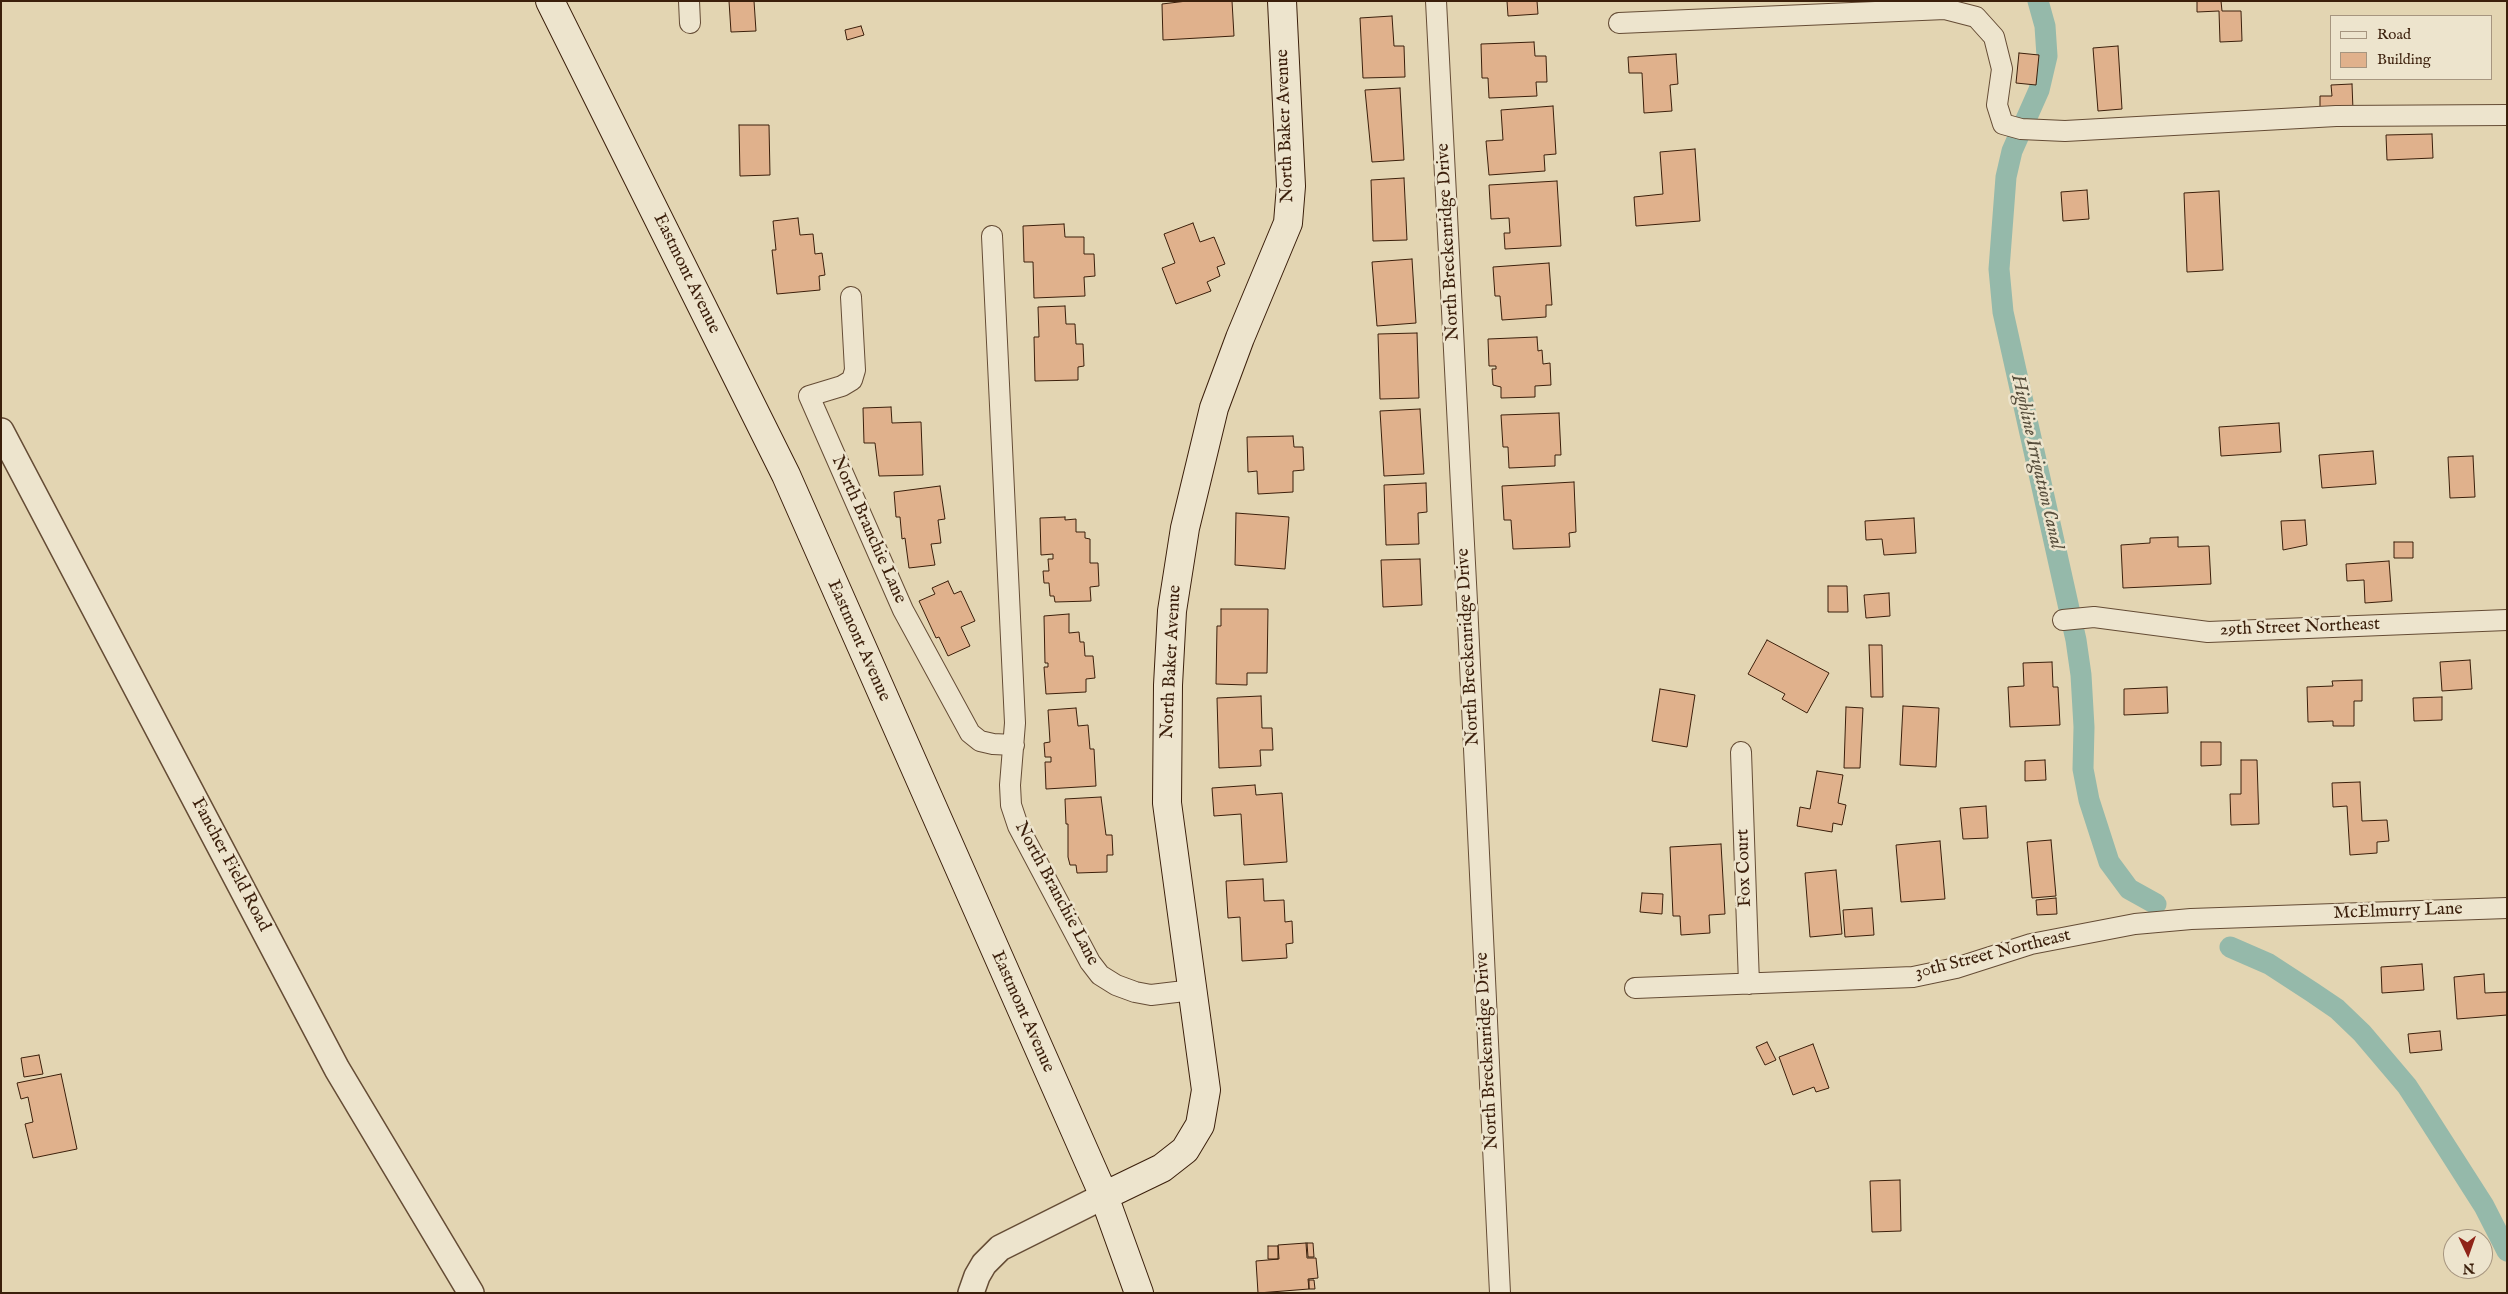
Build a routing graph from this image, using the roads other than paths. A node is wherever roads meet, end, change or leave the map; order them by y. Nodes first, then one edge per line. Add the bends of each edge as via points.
1 (550, 1) edge
2 (689, 1) edge
3 (1282, 1) edge
4 (1436, 1) edge
5 (690, 23) dead end
6 (1619, 23) dead end
7 (2507, 115) edge
8 (992, 236) dead end
9 (851, 297) dead end
10 (1, 431) edge
11 (2063, 620) dead end
12 (2507, 620) edge
13 (1014, 745) junction
14 (1741, 752) dead end
15 (2507, 908) edge
16 (2290, 916) joint
17 (1750, 984) junction
18 (1635, 988) dead end
19 (1193, 990) junction
20 (1104, 1196) junction
21 (471, 1293) edge
22 (971, 1293) edge
23 (1139, 1293) edge
24 (1500, 1293) edge

1 - 20 main road, Eastmont Avenue via 786,475
2 - 5 street
3 - 19 main road, North Baker Avenue via 1291,186 1288,223 1214,408 1185,528 1172,611 1167,803
4 - 24 street, North Breckenridge Drive
6 - 7 street via 1945,9 1976,17 1994,37 2002,68 1997,105 2003,124 2021,129 2064,131 2336,116
8 - 13 street, North Branchie Lane
9 - 13 street, North Branchie Lane via 855,370 852,380 809,396 903,610 970,733 980,741
10 - 21 street, Fancher Field Road via 337,1070
11 - 12 street, 29th Street Northeast via 2094,617 2208,632
13 - 19 street, North Branchie Lane via 1010,785 1011,805 1018,826 1090,962 1100,975 1135,992 1151,995
14 - 17 street, Fox Court
15 - 16 street, McElmurry Lane
16 - 17 street, 30th Street Northeast via 2135,924 2031,944 1956,968 1912,977
17 - 18 street, 30th Street Northeast
19 - 20 main road, North Baker Avenue via 1206,1090 1200,1125 1185,1150 1162,1168
20 - 22 street via 1000,1248 976,1276
20 - 23 main road, Eastmont Avenue

